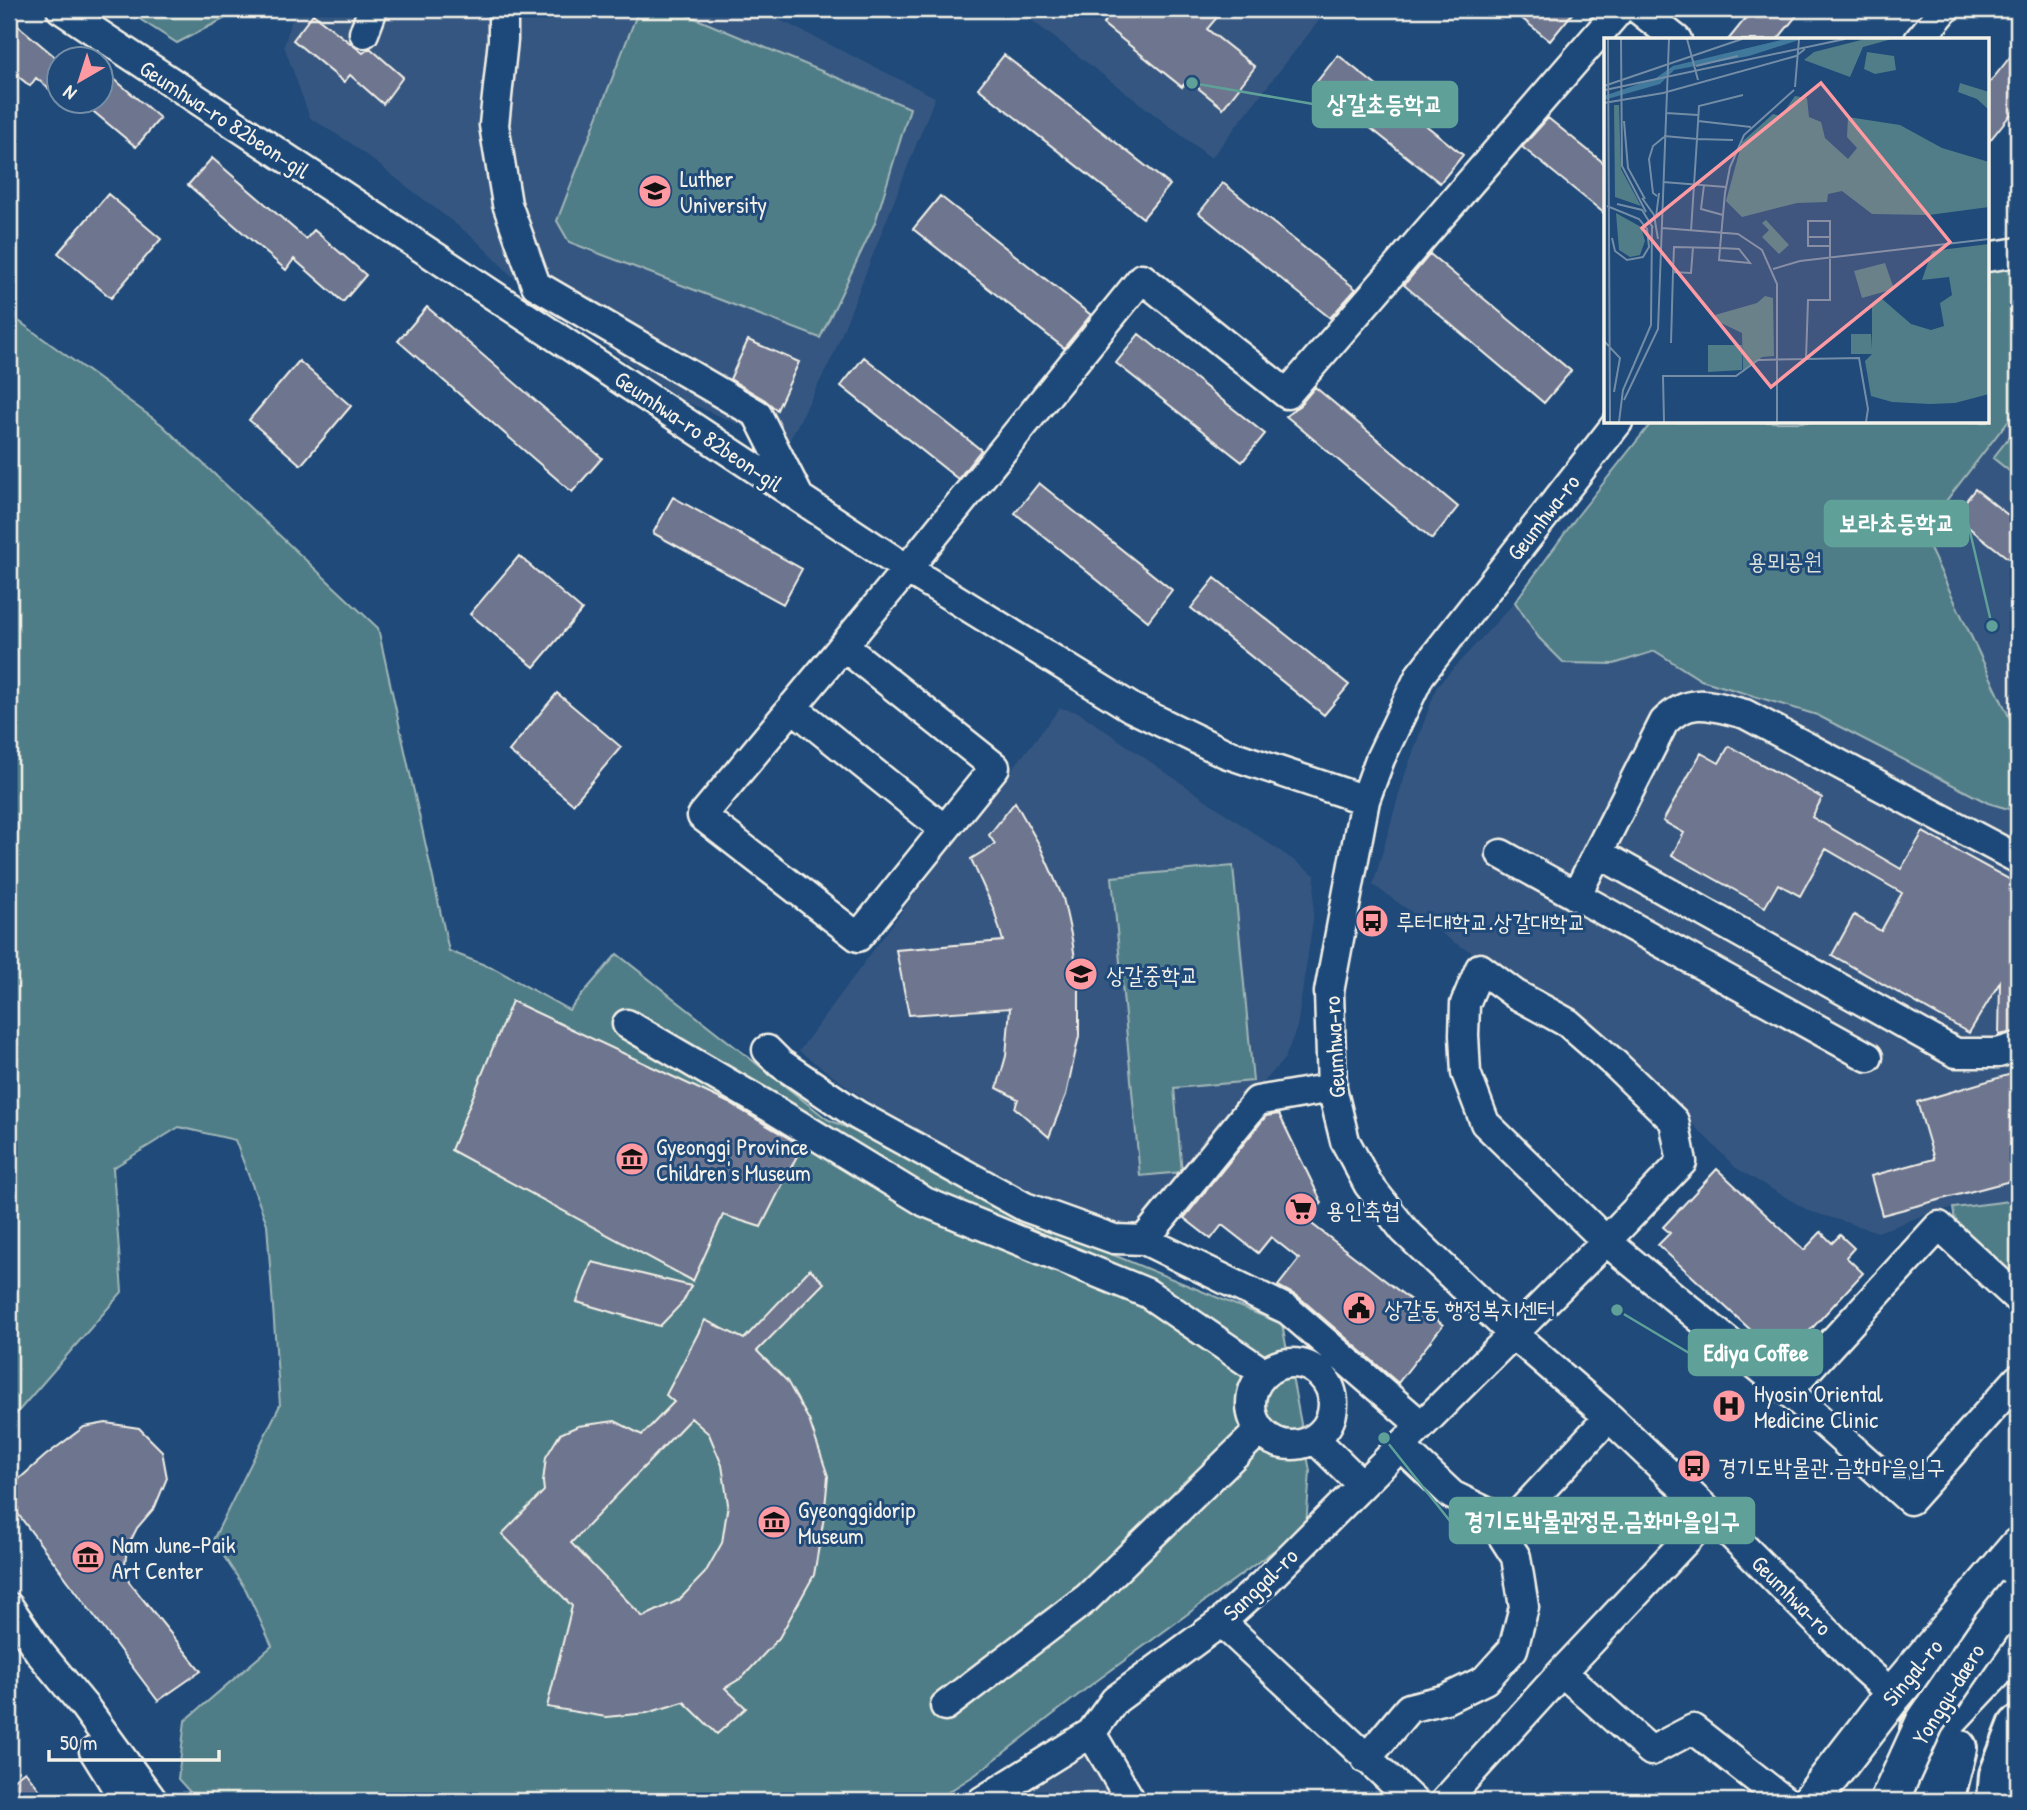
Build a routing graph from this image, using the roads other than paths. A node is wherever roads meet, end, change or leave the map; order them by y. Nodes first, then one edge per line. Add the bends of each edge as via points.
1 (61, 9) edge
2 (503, 9) edge
3 (1620, 9) edge
4 (1638, 9) edge
5 (1945, 9) edge
6 (1674, 38) edge
7 (1921, 38) edge
8 (2018, 252) edge
9 (1988, 257) edge
10 (1616, 424) edge
11 (800, 498) junction
12 (907, 569) junction
13 (843, 646) junction
14 (792, 707) junction
15 (1365, 800) junction
16 (944, 829) junction
17 (1598, 853) junction
18 (1501, 854) dead end
19 (2018, 859) edge
20 (1576, 895) junction
21 (1792, 962) junction
22 (1769, 1002) junction
23 (627, 1024) dead end
24 (2018, 1047) edge
25 (767, 1050) dead end
26 (1868, 1057) dead end
27 (1332, 1088) junction
28 (1144, 1240) junction
29 (1606, 1241) junction
30 (2018, 1299) edge
31 (1513, 1334) junction
32 (1264, 1373) junction
33 (2018, 1379) edge
34 (1788, 1391) junction
35 (1609, 1418) junction
36 (1421, 1425) junction
37 (1260, 1430) junction
38 (1315, 1439) junction
39 (1400, 1446) junction
40 (1361, 1484) junction
41 (1711, 1514) junction
42 (1501, 1533) junction
43 (2018, 1547) edge
44 (2018, 1593) edge
45 (9, 1607) edge
46 (1221, 1622) junction
47 (2015, 1648) edge
48 (40, 1653) junction
49 (1562, 1672) junction
50 (1893, 1695) junction
51 (945, 1706) dead end
52 (2018, 1726) edge
53 (1091, 1733) junction
54 (1942, 1744) junction
55 (1366, 1759) junction
56 (125, 1801) edge
57 (153, 1801) edge
58 (982, 1801) edge
59 (1131, 1801) edge
60 (1413, 1801) edge
61 (1445, 1801) edge
62 (1785, 1801) edge
63 (1811, 1801) edge
64 (1877, 1801) edge
65 (1889, 1801) edge
66 (1922, 1801) edge
67 (1933, 1801) edge
68 (1944, 1801) edge
69 (1997, 1801) edge

1 - 11 street, Geumhwa-ro 82beon-gil
2 - 11 street via 494,125 507,204 536,285 757,414
3 - 12 street via 1287,394 1142,278
4 - 6 street
5 - 7 street
8 - 9 street
10 - 15 street, Geumhwa-ro via 1420,676
11 - 12 street, Geumhwa-ro 82beon-gil
12 - 13 street
12 - 15 street, Geumhwa-ro 82beon-gil via 1132,708 1225,752
13 - 14 street
13 - 16 street via 995,767
14 - 16 street
14 - 16 street via 702,816 858,937
15 - 27 street, Geumhwa-ro via 1329,992
17 - 19 street via 1664,722 1698,703 1745,713
17 - 20 street
17 - 21 street
18 - 20 street
20 - 22 street
21 - 22 street
21 - 24 street via 1956,1053 1998,1053
22 - 26 street
23 - 32 street via 925,1202 1147,1293
25 - 28 street via 857,1115 1025,1208 1114,1239
27 - 28 street via 1257,1101
27 - 31 street, Geumhwa-ro via 1345,1140 1368,1184 1405,1230
28 - 36 street via 1288,1310
29 - 29 street via 1682,1162 1674,1121 1568,1023 1480,968 1465,1004 1464,1035 1466,1073 1485,1123
29 - 31 street, Sanggal-ro
29 - 34 street
30 - 34 street via 1939,1226
31 - 35 street, Geumhwa-ro
31 - 36 street, Sanggal-ro
32 - 37 street via 1251,1397
32 - 38 street via 1276,1366 1302,1364 1325,1378 1334,1404 1332,1418
33 - 34 street via 1910,1500
35 - 41 street, Geumhwa-ro
35 - 42 street
36 - 39 street, Sanggal-ro
37 - 38 street via 1288,1446
37 - 51 street via 1087,1598
38 - 40 street
39 - 40 street, Sanggal-ro
39 - 42 street via 1452,1495 1488,1512
40 - 46 street, Sanggal-ro
41 - 49 street
41 - 50 street, Geumhwa-ro
42 - 55 street via 1516,1556 1524,1607 1513,1649 1485,1680 1446,1699 1409,1709
43 - 50 main road, Singal-ro
44 - 65 main road, Yonggu-daero, bridge via 1925,1722
45 - 48 street
46 - 53 street, Sanggal-ro via 1115,1700
46 - 55 street
47 - 54 main road, Yonggu-daero
48 - 56 street
48 - 57 street
49 - 61 street
49 - 62 street via 1651,1751 1693,1729
50 - 54 main road
50 - 63 main road, Singal-ro
52 - 69 highway via 1999,1775
53 - 58 street, Sanggal-ro
53 - 59 street
54 - 64 main road
54 - 66 main road
54 - 67 main road, Yonggu-daero
54 - 68 highway
55 - 60 street

